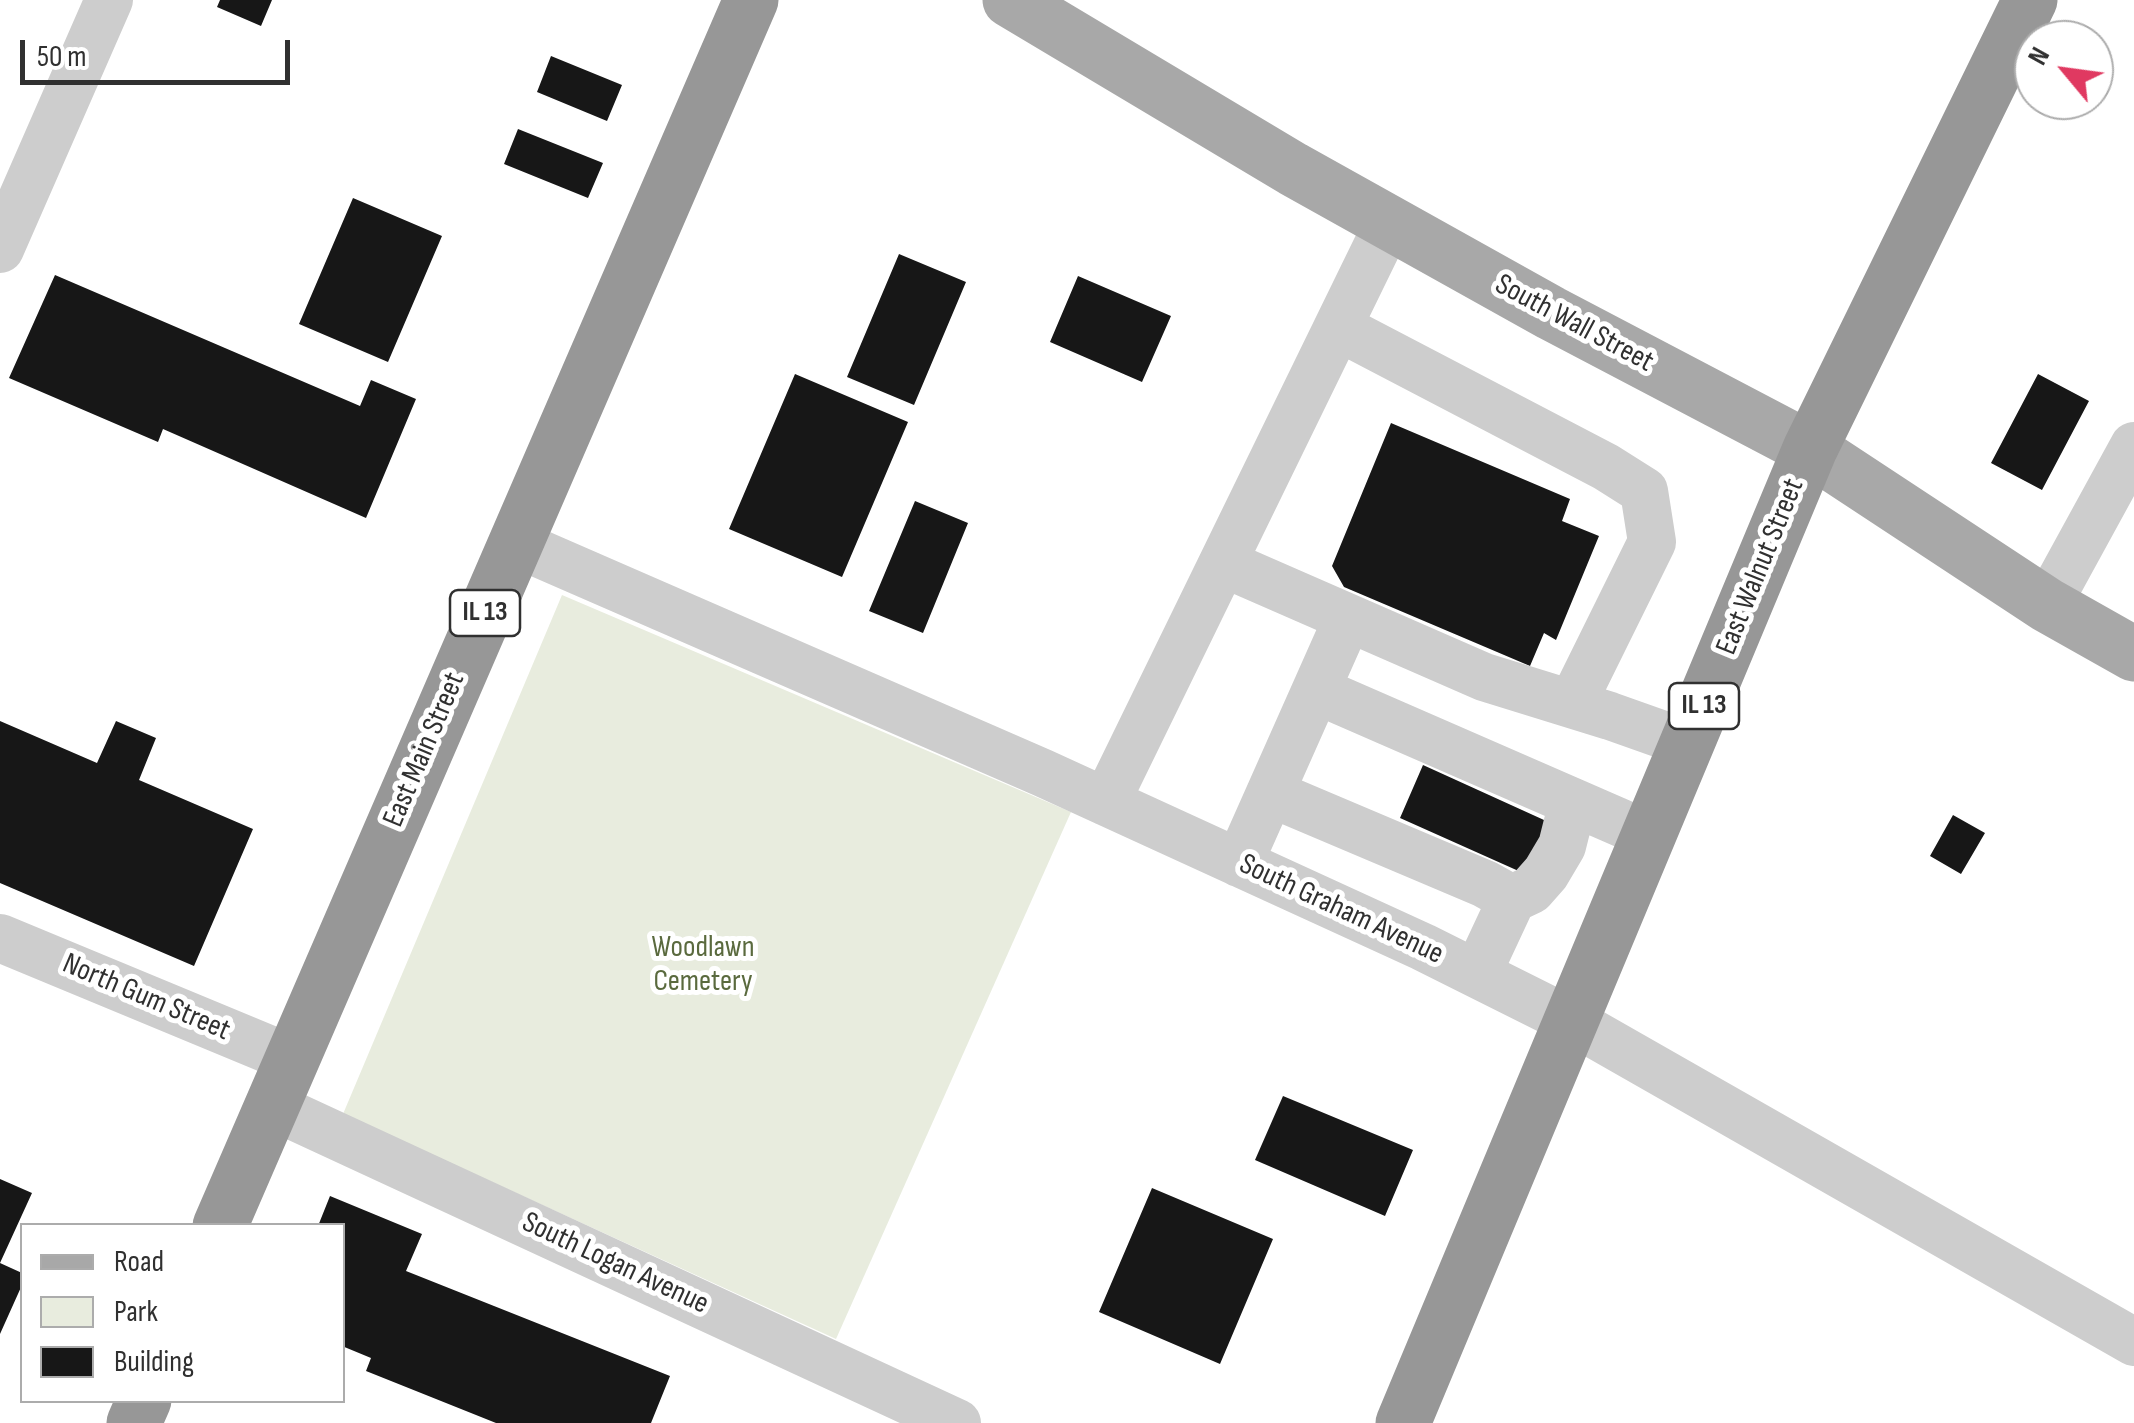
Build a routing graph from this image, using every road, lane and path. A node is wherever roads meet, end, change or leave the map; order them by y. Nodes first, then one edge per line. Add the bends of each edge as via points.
1 (109, 0) edge
2 (751, 0) edge
3 (1010, 0) edge
4 (2030, 0) edge
5 (1389, 222) junction
6 (0, 249) edge
7 (1338, 327) junction
8 (2134, 446) edge
9 (1810, 449) junction
10 (515, 543) junction
11 (1223, 564) junction
12 (2046, 605) junction
13 (1347, 620) junction
14 (2134, 654) edge
15 (1316, 690) junction
16 (1572, 704) junction
17 (1689, 744) junction
18 (1270, 793) junction
19 (1106, 802) junction
20 (1573, 802) junction
21 (1651, 836) junction
22 (1239, 862) junction
23 (1522, 894) junction
24 (4, 954) edge
25 (1478, 974) junction
26 (1573, 1022) junction
27 (282, 1083) junction
28 (221, 1223) edge
29 (2134, 1342) edge
30 (957, 1423) edge
31 (1404, 1423) edge

1 - 6 street
2 - 10 highway, East Main Street / IL 13
3 - 5 main road, South Wall Street
4 - 9 highway, East Walnut Street / IL 13
5 - 7 street
5 - 9 main road, South Wall Street
7 - 11 street
7 - 16 street via 1644,490 1652,542
8 - 12 street
9 - 12 main road, South Wall Street
9 - 17 highway, East Walnut Street / IL 13
10 - 19 street, South Graham Avenue
10 - 27 highway, East Main Street / IL 13
11 - 13 street
11 - 19 street
12 - 14 main road, South Wall Street
13 - 15 street
13 - 16 street via 1484,677
15 - 18 street
15 - 20 street
16 - 17 street
17 - 21 highway, East Walnut Street / IL 13
18 - 22 street
18 - 23 street
19 - 22 street, South Graham Avenue
20 - 21 street
20 - 23 street via 1562,846
21 - 26 highway, East Walnut Street / IL 13
22 - 25 street, South Graham Avenue
23 - 25 street
24 - 27 street, North Gum Street
25 - 26 street, South Graham Avenue
26 - 29 street, South Graham Avenue
26 - 31 highway, East Walnut Street / IL 13
27 - 28 highway, East Main Street / IL 13
27 - 30 street, South Logan Avenue

